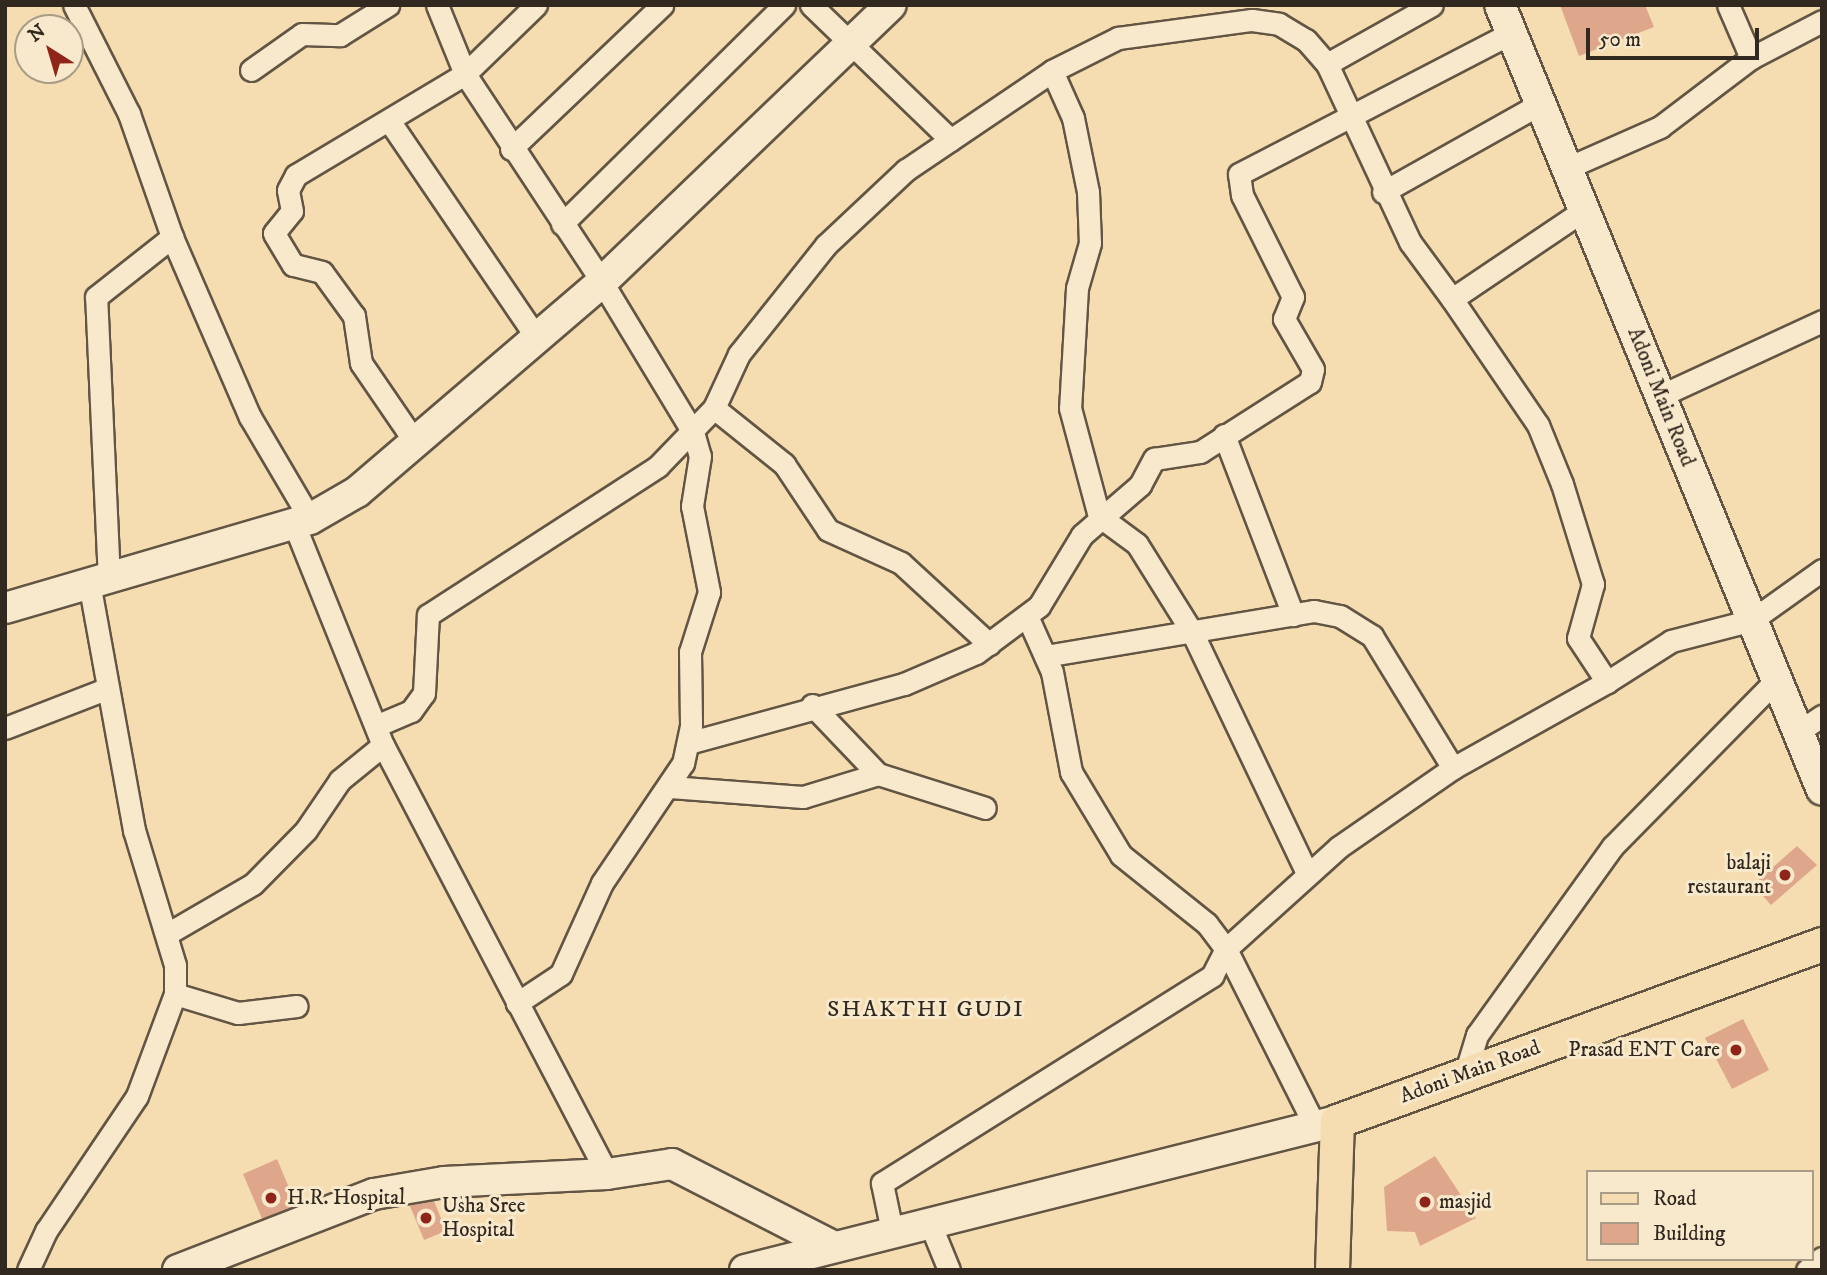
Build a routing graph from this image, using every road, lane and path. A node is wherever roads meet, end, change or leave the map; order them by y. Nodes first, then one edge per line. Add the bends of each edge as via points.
1 (74, 5) edge
2 (388, 5) edge
3 (437, 5) edge
4 (536, 5) edge
5 (662, 5) edge
6 (784, 5) edge
7 (811, 5) edge
8 (891, 5) edge
9 (1188, 5) edge
10 (1432, 5) edge
11 (1500, 5) edge
12 (1728, 5) edge
13 (1822, 21) edge
14 (1198, 24) junction
15 (1511, 33) junction
16 (852, 42) junction
17 (1751, 58) junction
18 (1327, 64) junction
19 (251, 70) dead end
20 (1052, 71) junction
21 (465, 74) junction
22 (1540, 104) junction
23 (1350, 112) junction
24 (390, 122) junction
25 (951, 140) junction
26 (511, 149) junction
27 (1567, 168) junction
28 (1382, 191) junction
29 (1584, 210) junction
30 (562, 224) junction
31 (172, 237) junction
32 (602, 282) junction
33 (1452, 299) junction
34 (1822, 321) edge
35 (537, 338) junction
36 (1660, 396) junction
37 (714, 408) junction
38 (693, 432) junction
39 (1224, 435) junction
40 (415, 442) junction
41 (1099, 516) junction
42 (302, 522) junction
43 (1822, 570) edge
44 (99, 581) junction
45 (5, 607) edge
46 (1293, 615) junction
47 (1027, 616) junction
48 (1752, 620) junction
49 (1192, 632) junction
50 (989, 644) junction
51 (1045, 656) junction
52 (1777, 679) junction
53 (1608, 682) junction
54 (108, 688) junction
55 (812, 705) junction
56 (1810, 724) edge
57 (5, 728) edge
58 (381, 735) junction
59 (688, 743) junction
60 (1453, 768) junction
61 (878, 774) junction
62 (670, 787) junction
63 (1822, 790) edge
64 (985, 808) dead end
65 (1308, 875) junction
66 (167, 934) junction
67 (1822, 943) edge
68 (1226, 948) junction
69 (175, 994) junction
70 (517, 1003) junction
71 (296, 1006) dead end
72 (1465, 1074) junction
73 (1326, 1124) junction
74 (607, 1174) junction
75 (929, 1222) junction
76 (892, 1231) junction
77 (834, 1247) junction
78 (1822, 1258) edge
79 (28, 1270) edge
80 (178, 1270) edge
81 (745, 1270) edge
82 (949, 1270) edge
83 (1332, 1270) edge
84 (1807, 1270) edge

1 - 31 street via 128,114
2 - 19 street via 340,35 302,34
3 - 21 street
4 - 21 street
5 - 26 street
6 - 30 street
7 - 16 street
8 - 16 street
9 - 14 street
10 - 18 street
11 - 15 street, Adoni Main Road
12 - 17 street
13 - 17 street
14 - 18 street via 1279,24 1306,40
14 - 20 street via 1118,38
15 - 22 street, Adoni Main Road
15 - 23 street
16 - 25 street
16 - 32 street
17 - 27 street via 1688,110
18 - 23 street
20 - 25 street
20 - 41 street via 1073,118 1088,192 1090,243 1077,288 1070,408
21 - 24 street
21 - 26 street
22 - 27 street, Adoni Main Road
22 - 28 street
23 - 28 street
23 - 39 street via 1239,174 1242,195 1293,297 1284,319 1314,377
24 - 35 street
24 - 40 street via 296,175 288,190 292,211 274,239 293,265 322,272 342,298 357,326 361,363
25 - 37 street via 906,170 826,245 740,354
26 - 30 street
27 - 29 street, Adoni Main Road
28 - 33 street
29 - 33 street
29 - 36 street, Adoni Main Road
30 - 32 street
31 - 42 street via 250,417
31 - 44 street via 96,297
32 - 35 street
32 - 38 street
33 - 53 street via 1538,425 1593,584 1578,638
34 - 36 street
35 - 40 street
36 - 48 street, Adoni Main Road
37 - 38 street
37 - 50 street via 784,464 828,530 901,563
38 - 58 street via 647,474 428,615 424,694
38 - 59 street via 700,456 692,506 709,592 690,652
39 - 41 street via 1192,455 1154,459 1140,485
39 - 46 street
40 - 42 street via 357,492
41 - 47 street
41 - 49 street via 1137,544
42 - 44 street
42 - 58 street
43 - 48 street
44 - 45 street
44 - 54 street
46 - 49 street
46 - 60 street via 1314,611 1358,622
47 - 50 street
47 - 51 street
48 - 52 street, Adoni Main Road
48 - 53 street via 1671,641
49 - 51 street
49 - 65 street
50 - 55 street via 944,671
51 - 68 street via 1071,772 1121,855 1207,924
52 - 56 street, Adoni Main Road
52 - 72 street via 1613,846 1477,1035
53 - 60 street
54 - 57 street
54 - 66 street via 134,830
55 - 59 street
55 - 61 street
56 - 63 street, Adoni Main Road
58 - 66 street via 340,780 306,830 253,884
58 - 70 street
59 - 62 street
60 - 65 street
61 - 62 street via 803,797
61 - 64 street
62 - 70 street via 602,883 561,974
65 - 68 street
66 - 69 street
67 - 72 main road, Adoni Main Road
68 - 73 street
68 - 76 street via 1212,976 882,1183
69 - 71 street via 239,1013
69 - 79 street via 137,1096 46,1231
70 - 74 street
72 - 73 main road, Adoni Main Road
73 - 75 street
73 - 83 main road
74 - 77 street via 672,1164
74 - 80 street via 444,1182 374,1195
75 - 76 street
75 - 82 street
76 - 77 street
77 - 81 street
78 - 84 street

